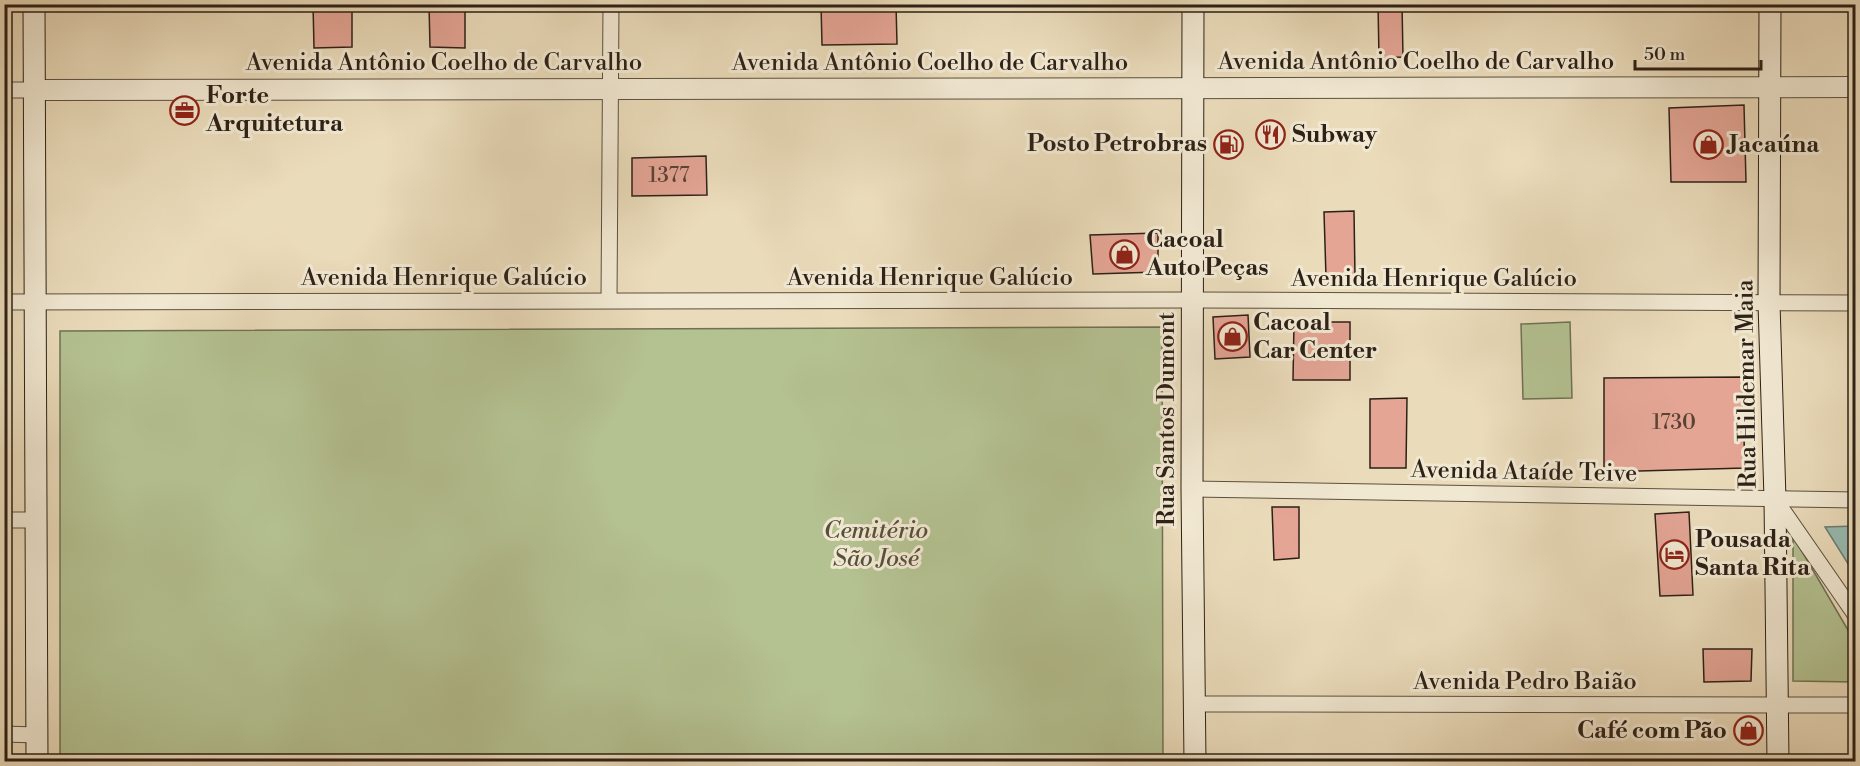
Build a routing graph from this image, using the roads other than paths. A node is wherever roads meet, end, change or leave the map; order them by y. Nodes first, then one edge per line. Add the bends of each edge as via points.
1 (34, 4) edge
2 (611, 4) edge
3 (1193, 4) edge
4 (1770, 4) edge
5 (1770, 87) junction
6 (1856, 87) edge
7 (1193, 88) junction
8 (612, 89) junction
9 (4, 90) edge
10 (34, 90) junction
11 (609, 300) junction
12 (1192, 300) junction
13 (4, 302) edge
14 (36, 302) junction
15 (1769, 303) junction
16 (1856, 303) edge
17 (1192, 489) junction
18 (1775, 499) junction
19 (1856, 500) edge
20 (4, 520) edge
21 (37, 520) junction
22 (1856, 616) edge
23 (1194, 704) junction
24 (1778, 705) junction
25 (1856, 705) edge
26 (4, 734) edge
27 (36, 735) junction
28 (37, 762) edge
29 (1195, 762) edge
30 (1778, 762) edge

1 - 10 main road
2 - 8 street
3 - 7 main road, Rua Santos Dumont
4 - 5 main road, Rua Hildemar Maia
5 - 6 street, Avenida Antônio Coelho de Carvalho
5 - 7 street, Avenida Antônio Coelho de Carvalho
5 - 15 main road, Rua Hildemar Maia
7 - 8 street, Avenida Antônio Coelho de Carvalho
7 - 12 main road, Rua Santos Dumont
8 - 10 street, Avenida Antônio Coelho de Carvalho
8 - 11 street
9 - 10 street, Avenida Antônio Coelho de Carvalho
10 - 14 main road
11 - 12 street, Avenida Henrique Galúcio
11 - 14 street, Avenida Henrique Galúcio
12 - 15 street, Avenida Henrique Galúcio
12 - 17 main road, Rua Santos Dumont
13 - 14 street, Avenida Henrique Galúcio
14 - 21 main road
15 - 16 street, Avenida Henrique Galúcio
15 - 18 main road, Rua Hildemar Maia
17 - 18 street, Avenida Ataíde Teive
17 - 23 main road, Rua Santos Dumont
18 - 19 street, Avenida Ataíde Teive
18 - 22 street
18 - 24 main road, Rua Hildemar Maia
20 - 21 street
21 - 27 main road
23 - 24 street, Avenida Pedro Baião
23 - 29 main road, Rua Santos Dumont
24 - 25 street, Avenida Pedro Baião
24 - 30 main road, Rua Hildemar Maia
26 - 27 street
27 - 28 main road

